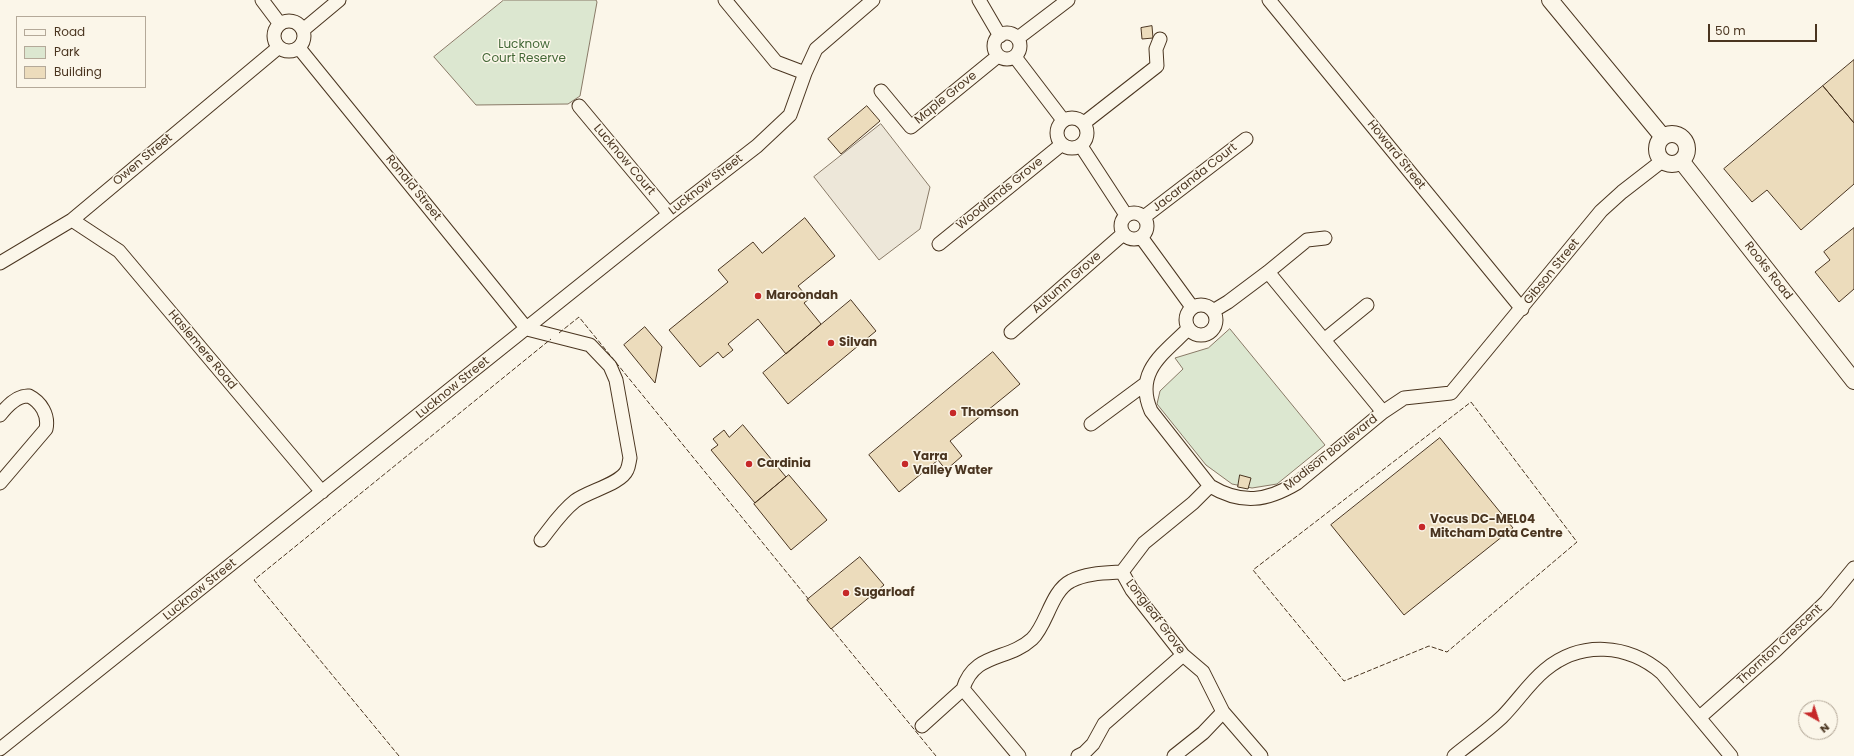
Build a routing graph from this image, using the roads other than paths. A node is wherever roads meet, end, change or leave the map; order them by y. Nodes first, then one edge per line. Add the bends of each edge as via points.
1 (262, 0) edge
2 (339, 0) edge
3 (725, 0) edge
4 (873, 0) edge
5 (979, 0) edge
6 (1068, 0) edge
7 (1269, 0) edge
8 (1550, 0) edge
9 (280, 24) junction
10 (303, 30) junction
11 (1000, 36) junction
12 (1018, 38) junction
13 (1160, 39) dead end
14 (279, 48) junction
15 (299, 48) junction
16 (998, 56) junction
17 (1015, 57) junction
18 (805, 73) junction
19 (882, 91) dead end
20 (579, 106) dead end
21 (1063, 120) junction
22 (1084, 123) junction
23 (1663, 137) junction
24 (1246, 139) dead end
25 (1061, 145) junction
26 (1081, 146) junction
27 (1662, 161) junction
28 (1682, 162) junction
29 (669, 214) junction
30 (1126, 215) junction
31 (1144, 218) junction
32 (72, 220) junction
33 (1122, 234) junction
34 (1141, 237) junction
35 (1325, 238) dead end
36 (939, 244) dead end
37 (0, 263) edge
38 (1268, 272) junction
39 (1367, 305) dead end
40 (1192, 307) junction
41 (1522, 309) junction
42 (1213, 311) junction
43 (1188, 328) junction
44 (527, 329) junction
45 (1011, 332) dead end
46 (1324, 340) junction
47 (1854, 381) edge
48 (1145, 384) junction
49 (1451, 393) joint
50 (1383, 412) junction
51 (0, 415) edge
52 (1091, 424) dead end
53 (0, 483) edge
54 (1210, 486) junction
55 (322, 492) junction
56 (541, 540) dead end
57 (1854, 568) edge
58 (1122, 572) junction
59 (1183, 654) junction
60 (963, 689) junction
61 (1223, 712) junction
62 (1700, 717) junction
63 (922, 726) dead end
64 (0, 750) edge
65 (1019, 756) edge
66 (1078, 756) edge
67 (1174, 756) edge
68 (1262, 756) edge
69 (1454, 756) edge
70 (1732, 756) edge

1 - 9 street
2 - 10 street
3 - 18 street via 776,62
4 - 18 street, Lucknow Street via 816,49
5 - 11 street
6 - 12 street
7 - 41 street, Howard Street
8 - 23 street
9 - 10 street via 295,22
9 - 14 street via 274,33
10 - 15 street via 304,40
11 - 12 street via 1011,34
11 - 16 street via 994,48
12 - 17 street via 1020,48
13 - 22 street via 1156,48 1157,66
14 - 15 street via 289,52
14 - 32 street, Owen Street
15 - 44 street, Ronald Street
16 - 17 street via 1006,60
16 - 19 street, Maple Grove via 911,127
17 - 21 street
18 - 29 street, Lucknow Street via 790,115 757,146
20 - 29 street, Lucknow Court
21 - 22 street via 1074,118
21 - 25 street via 1056,135
22 - 26 street via 1087,133
23 - 27 street via 1657,146 1658,157
23 - 28 street via 1673,134 1683,138 1688,152
24 - 31 street, Jacaranda Court
25 - 26 street via 1072,149
25 - 36 street, Woodlands Grove
26 - 30 street
27 - 28 street via 1672,165
27 - 41 street, Gibson Street via 1601,211
28 - 47 street, Rooks Road
29 - 44 street, Lucknow Street
30 - 31 street via 1135,213
30 - 33 street via 1121,224
31 - 34 street via 1147,228
32 - 37 street, Owen Street
32 - 55 street, Haslemere Road via 118,251
33 - 34 street via 1131,239
33 - 45 street, Autumn Grove
34 - 40 street
35 - 38 street via 1307,240
38 - 42 street
38 - 46 street
39 - 46 street
40 - 42 street via 1203,305
40 - 43 street via 1186,317
41 - 49 street, Gibson Street
42 - 43 street via 1216,322 1210,332 1198,335
43 - 48 street via 1150,369
44 - 55 street, Lucknow Street
44 - 56 street via 590,345 610,366 616,380 630,458 627,471 619,479 583,495 574,502 561,513
46 - 50 street
48 - 52 street
48 - 54 street, Madison Boulevard via 1146,398 1151,411
49 - 50 street, Madison Boulevard via 1404,398
50 - 54 street, Madison Boulevard via 1297,483 1281,493 1265,498 1242,498 1222,493
51 - 53 street via 18,398 29,396 39,403 47,422 46,429
54 - 58 street via 1144,543
55 - 64 street, Lucknow Street
57 - 62 street, Thornton Crescent via 1804,624
58 - 59 street, Longleaf Grove via 1132,590
58 - 60 street via 1086,575 1070,581 1060,590 1033,638 1017,650 986,660 974,668
59 - 61 street, Longleaf Grove via 1203,672
59 - 66 street via 1104,724 1093,744
60 - 63 street
60 - 65 street
61 - 67 street via 1203,733
61 - 68 street, Longleaf Grove
62 - 69 street via 1652,665 1628,653 1597,648 1576,652 1544,670 1502,717
62 - 70 street

